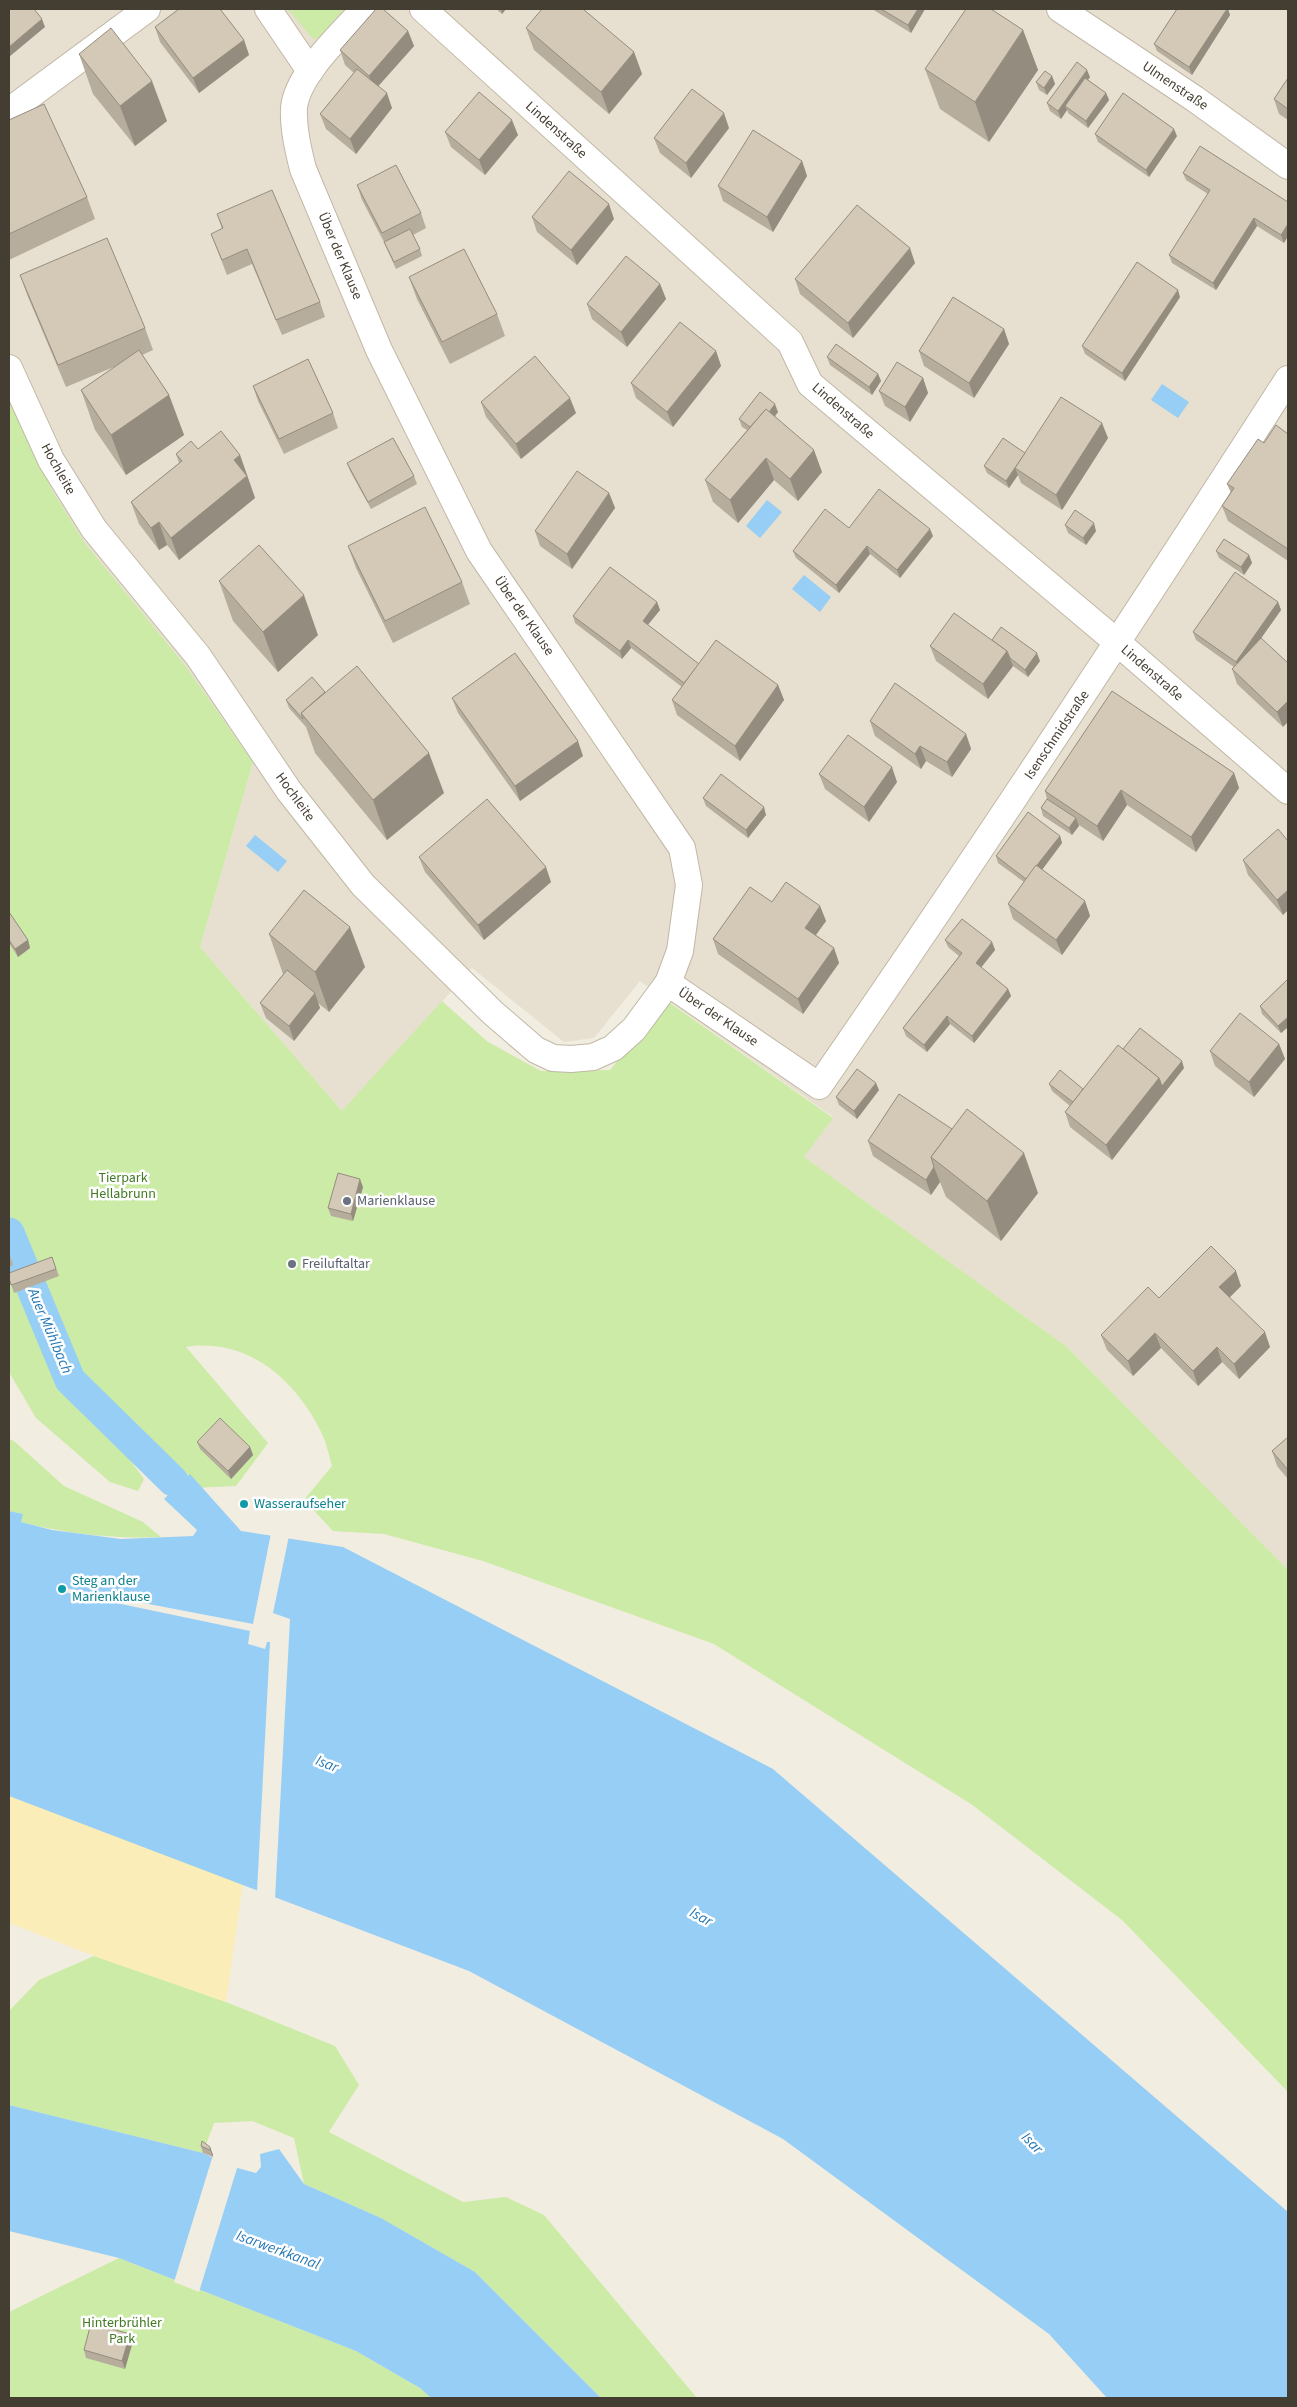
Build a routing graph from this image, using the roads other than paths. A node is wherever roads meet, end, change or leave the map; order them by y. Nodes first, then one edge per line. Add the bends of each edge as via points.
1 (147, 9) edge
2 (268, 9) edge
3 (364, 9) edge
4 (422, 9) edge
5 (1060, 9) edge
6 (310, 71) junction
7 (9, 111) edge
8 (1288, 166) edge
9 (9, 368) edge
10 (1288, 379) edge
11 (1118, 643) junction
12 (1288, 790) edge
13 (668, 983) junction
14 (819, 1086) joint

1 - 7 street
2 - 6 street
3 - 6 street, Über der Klause
4 - 11 street, Lindenstraße via 790,342 810,384
5 - 8 street, Ulmenstraße
6 - 13 street, Über der Klause via 298,92 294,108 296,143 303,169 379,350 479,551 682,848 689,886 680,951
9 - 13 street, Hochleite via 51,460 94,529 198,656 289,791 362,885 494,1013 536,1050 554,1058 582,1059 613,1048 634,1030
10 - 11 street, Isenschmidstraße
11 - 12 street, Lindenstraße
11 - 14 street, Isenschmidstraße
13 - 14 street, Über der Klause

